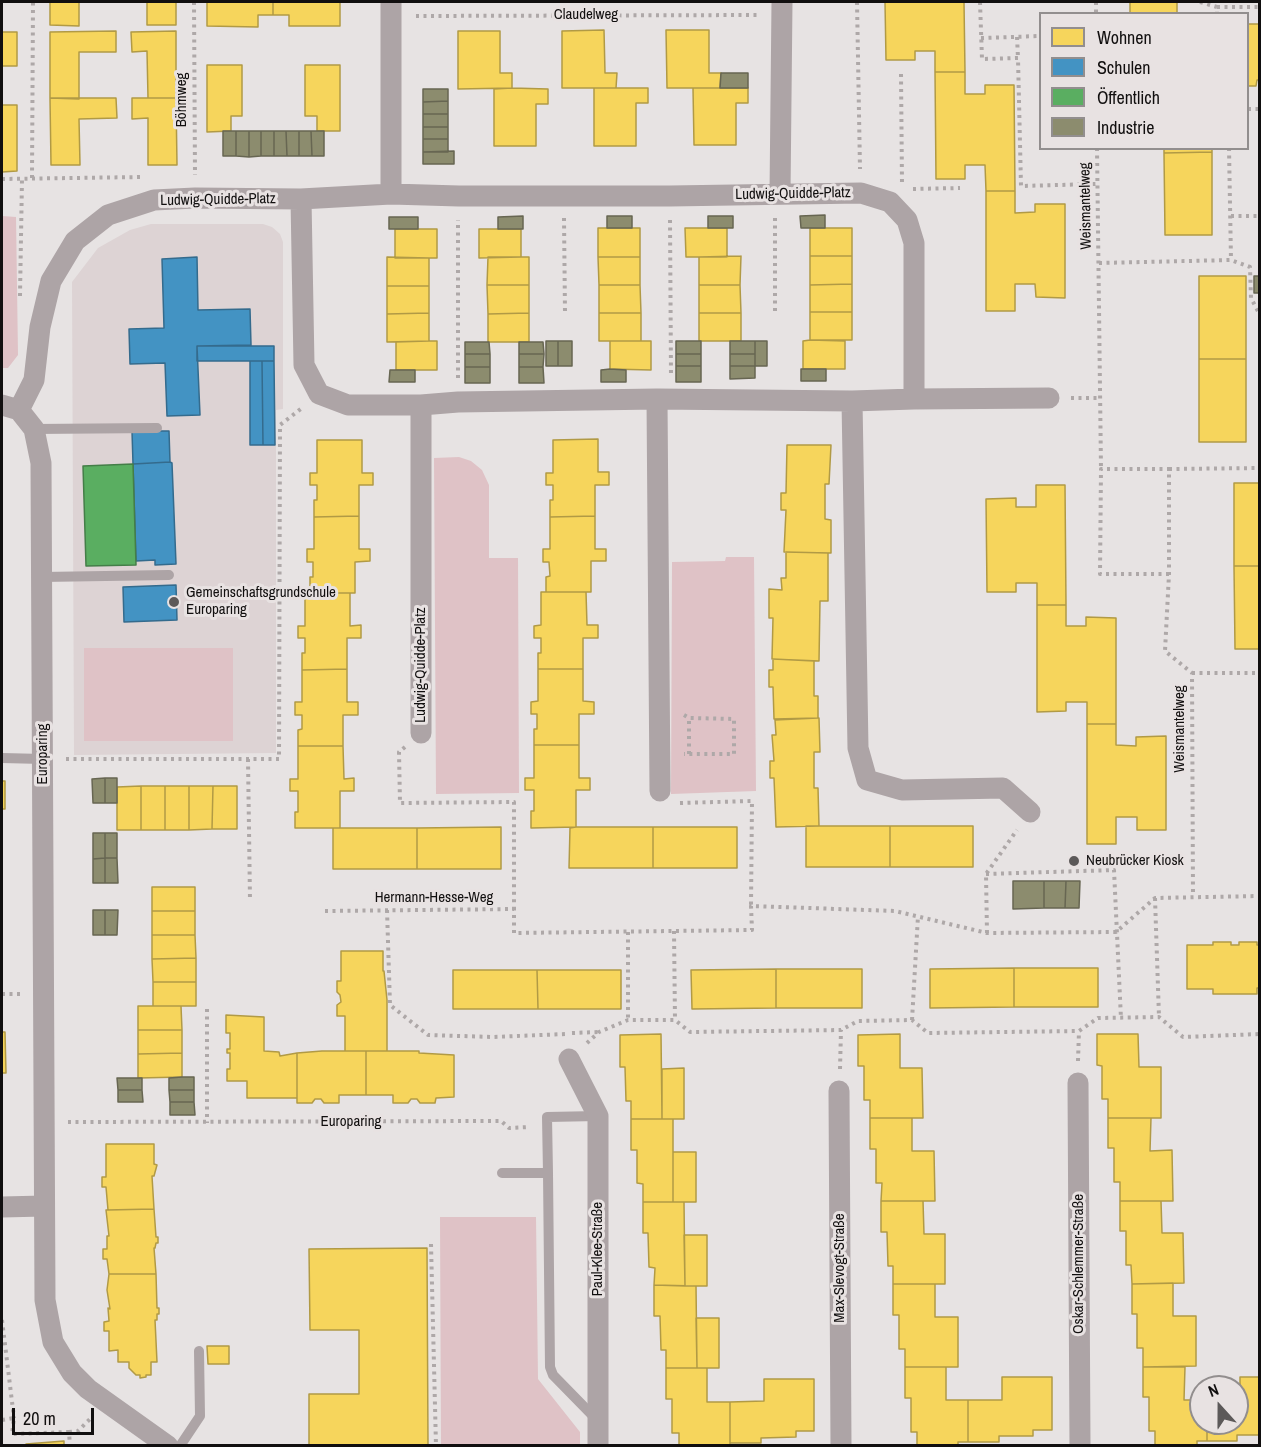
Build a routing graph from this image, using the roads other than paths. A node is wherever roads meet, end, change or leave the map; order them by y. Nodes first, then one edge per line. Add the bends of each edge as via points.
1 (782, 8) edge
2 (391, 9) edge
3 (391, 194) junction
4 (780, 194) junction
5 (301, 199) junction
6 (1049, 398) dead end
7 (664, 399) junction
8 (914, 399) junction
9 (852, 401) junction
10 (421, 405) junction
11 (10, 407) edge
12 (157, 428) dead end
13 (34, 429) junction
14 (170, 575) dead end
15 (42, 577) junction
16 (421, 733) road end
17 (2, 758) edge
18 (43, 759) junction
19 (660, 791) road end
20 (1030, 812) road end
21 (569, 1059) road end
22 (1078, 1083) dead end
23 (839, 1091) road end
24 (598, 1116) junction
25 (502, 1173) dead end
26 (548, 1173) junction
27 (45, 1206) junction
28 (2, 1207) edge
29 (199, 1351) dead end
30 (598, 1420) junction
31 (168, 1446) edge
32 (180, 1446) edge
33 (598, 1446) edge
34 (841, 1446) edge
35 (1080, 1446) edge

1 - 4 street
2 - 3 street
3 - 4 street, Ludwig-Quidde-Platz
3 - 5 street, Ludwig-Quidde-Platz
4 - 8 street, Ludwig-Quidde-Platz via 861,193 890,202 907,220 914,243
5 - 10 street via 304,365 319,394 348,405
5 - 11 street, Ludwig-Quidde-Platz via 154,200 108,215 75,241 51,281 40,327 34,380
6 - 8 street
7 - 9 street
7 - 10 street
7 - 19 street
8 - 9 street
9 - 20 street via 858,748 867,780 902,790 1003,788
10 - 16 street, Ludwig-Quidde-Platz
11 - 13 street, Europaring
12 - 13 lane
13 - 15 street, Europaring via 41,463
14 - 15 lane
15 - 18 street, Europaring
17 - 18 lane
18 - 27 street, Europaring
21 - 24 street, Paul-Klee-Straße
22 - 35 street, Oskar-Schlemmer-Straße
23 - 34 street, Max-Slevogt-Straße
24 - 26 lane via 547,1118
24 - 30 street, Paul-Klee-Straße
25 - 26 lane
26 - 30 lane via 550,1367 553,1375
27 - 28 street
27 - 31 street, Europaring via 45,1300 53,1342 72,1373 88,1389
29 - 32 lane via 200,1416
30 - 33 street, Paul-Klee-Straße

